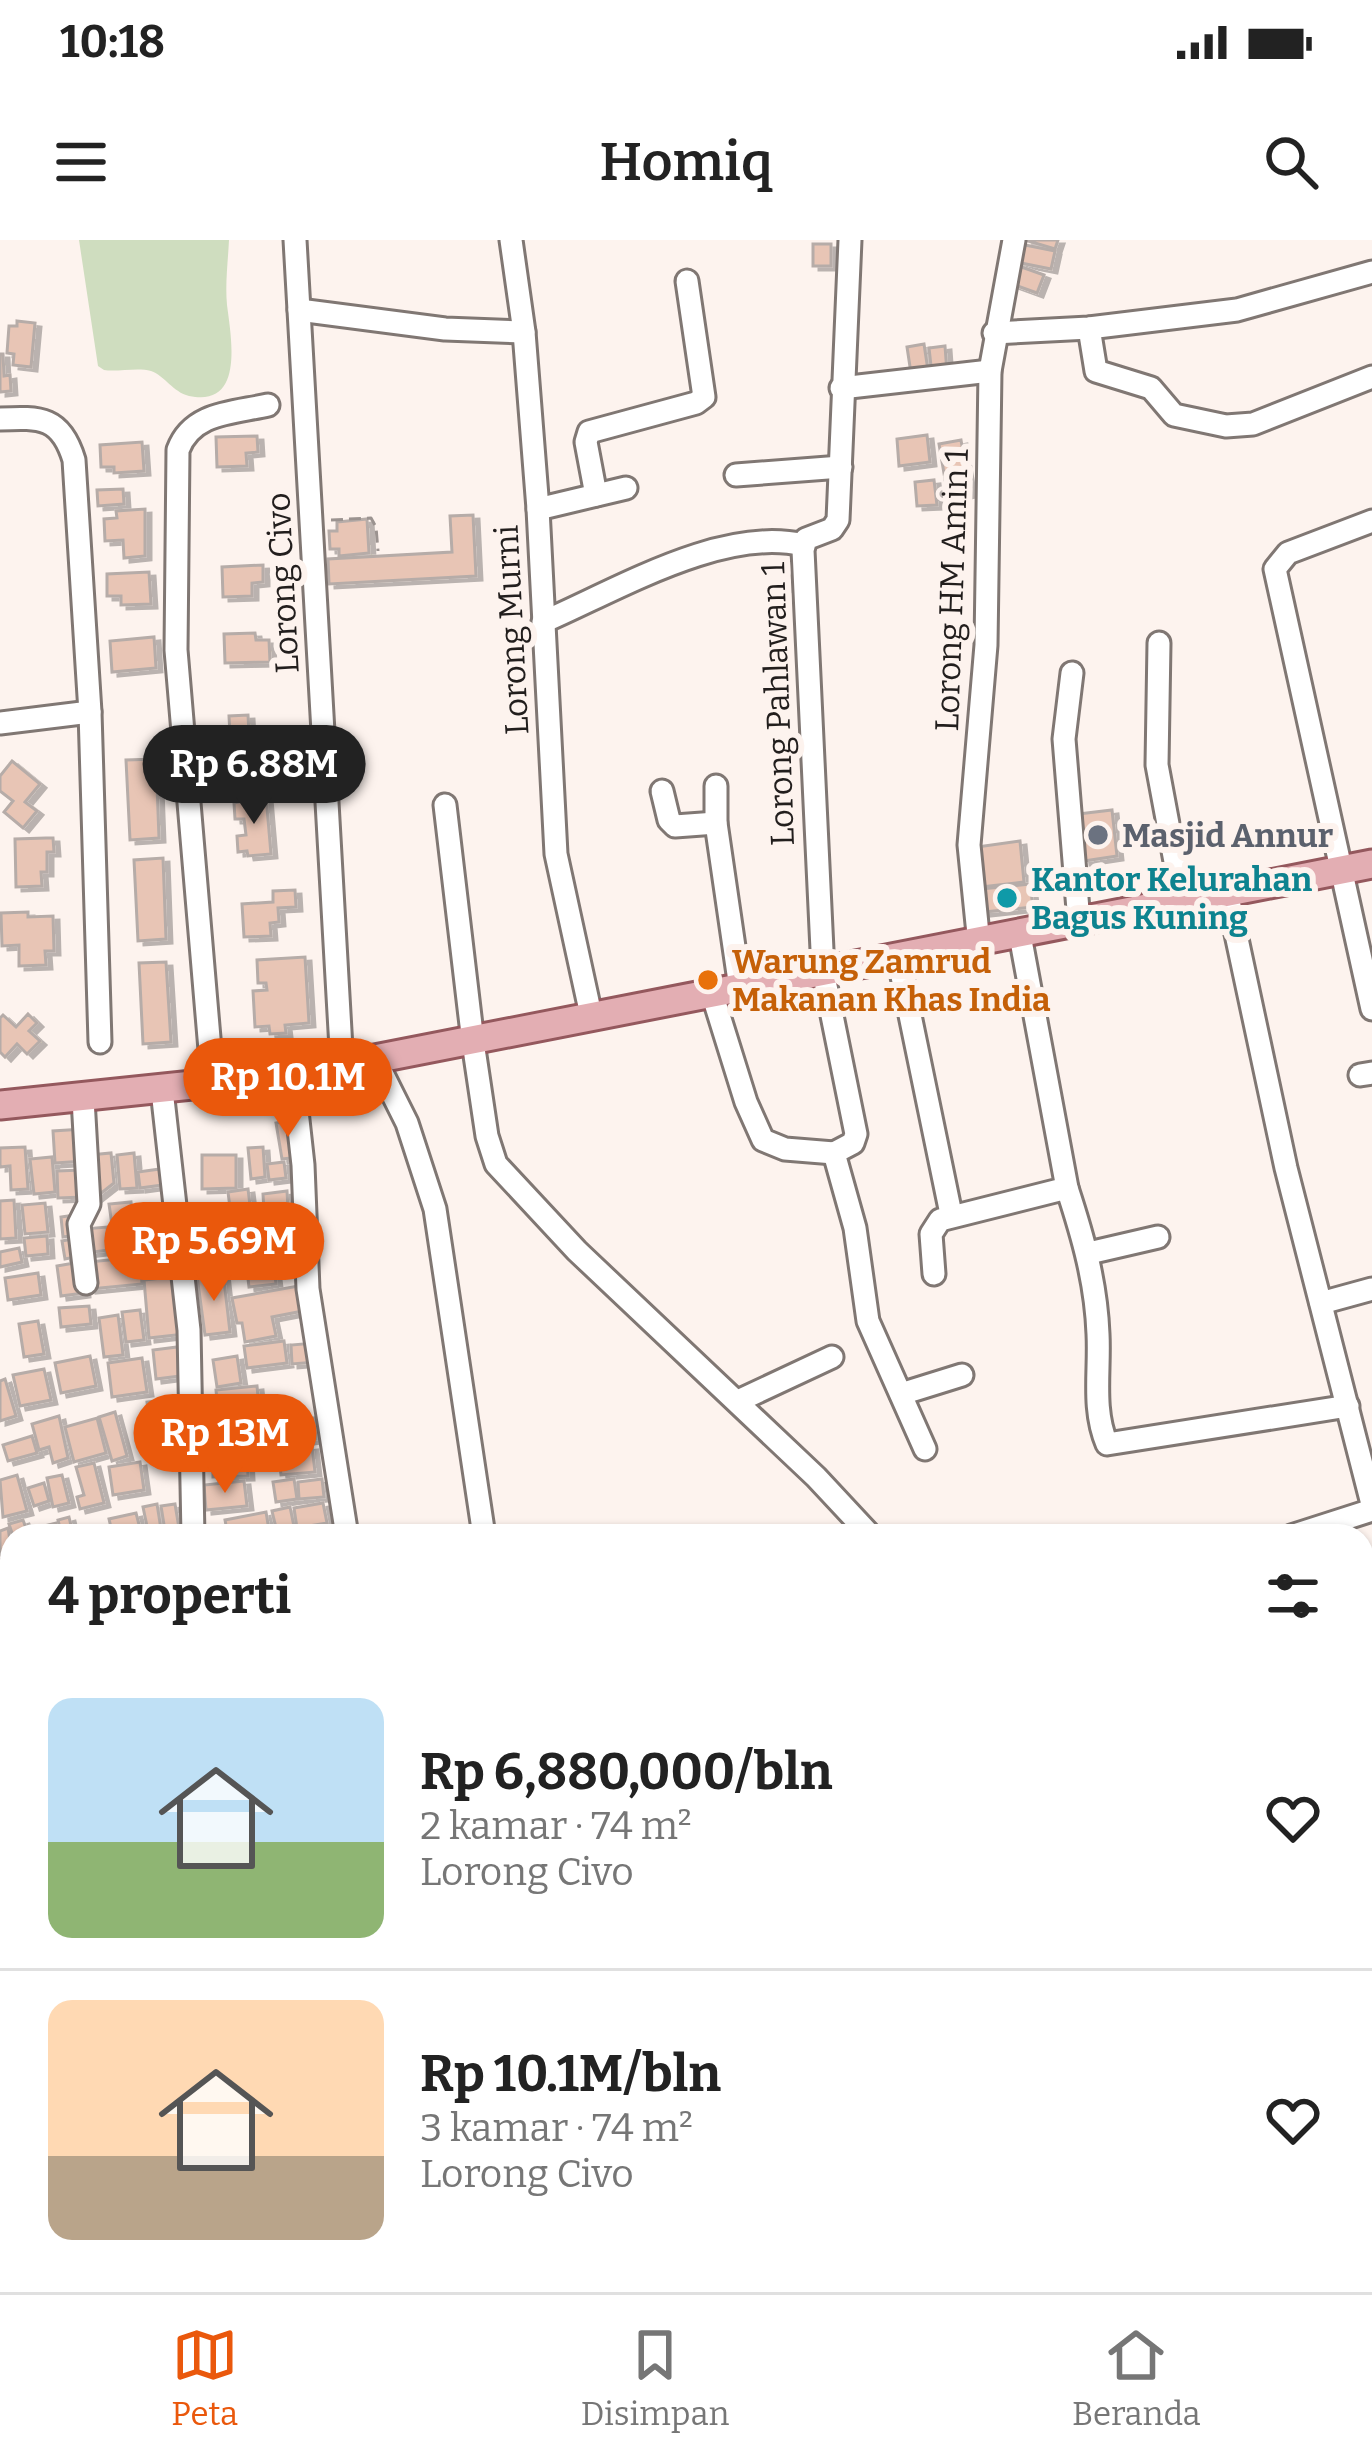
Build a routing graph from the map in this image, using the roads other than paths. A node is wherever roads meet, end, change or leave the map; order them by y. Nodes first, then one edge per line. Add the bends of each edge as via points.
1 (295, 240) edge
2 (850, 240) edge
3 (1014, 240) edge
4 (517, 241) edge
5 (1372, 272) edge
6 (687, 281) dead end
7 (299, 310) junction
8 (1089, 328) junction
9 (524, 332) junction
10 (994, 333) junction
11 (990, 371) junction
12 (1372, 377) edge
13 (841, 388) junction
14 (268, 405) dead end
15 (0, 419) edge
16 (841, 467) junction
17 (736, 475) dead end
18 (626, 488) dead end
19 (596, 495) junction
20 (538, 509) junction
21 (1372, 520) edge
22 (803, 545) junction
23 (543, 622) junction
24 (1159, 643) dead end
25 (1072, 673) dead end
26 (90, 712) junction
27 (0, 723) edge
28 (716, 786) dead end
29 (662, 791) dead end
30 (445, 805) dead end
31 (716, 823) junction
32 (1372, 864) edge
33 (1339, 870) junction
34 (1227, 892) junction
35 (1182, 899) junction
36 (1079, 922) junction
37 (1021, 935) junction
38 (979, 944) junction
39 (898, 957) junction
40 (823, 971) junction
41 (740, 988) junction
42 (712, 993) junction
43 (1372, 1009) edge
44 (591, 1015) junction
45 (100, 1042) dead end
46 (473, 1042) junction
47 (376, 1060) junction
48 (342, 1066) junction
49 (293, 1075) junction
50 (213, 1084) junction
51 (162, 1090) junction
52 (83, 1099) junction
53 (0, 1105) edge
54 (834, 1153) junction
55 (1067, 1188) junction
56 (951, 1214) junction
57 (1158, 1237) dead end
58 (1088, 1253) junction
59 (934, 1274) dead end
60 (86, 1283) dead end
61 (1372, 1288) edge
62 (1321, 1303) junction
63 (832, 1357) dead end
64 (962, 1375) dead end
65 (901, 1394) junction
66 (738, 1401) junction
67 (1348, 1406) junction
68 (926, 1449) dead end
69 (1372, 1507) edge
70 (192, 1524) edge
71 (345, 1524) edge
72 (482, 1524) edge
73 (859, 1524) edge
74 (1325, 1524) edge

1 - 7 street, Lorong Civo
2 - 13 street, Lorong Pahlawan 1
3 - 10 street, Lorong HM Amin 1
4 - 9 street, Lorong Murni
5 - 8 street via 1237,310
6 - 19 street via 704,397 589,431
7 - 9 street
7 - 48 street, Lorong Civo
8 - 10 street
8 - 12 street via 1096,371 1151,388 1174,415 1206,423 1253,424
9 - 20 street, Lorong Murni
10 - 11 street, Lorong HM Amin 1
11 - 13 street
11 - 38 street, Lorong HM Amin 1 via 986,645 969,844
13 - 16 street, Lorong Pahlawan 1
14 - 50 street via 193,424 178,450 176,650
15 - 26 street via 32,417 60,429 74,460
16 - 17 street
16 - 22 street, Lorong Pahlawan 1 via 836,524
18 - 19 street
19 - 20 street
20 - 23 street, Lorong Murni
21 - 33 street via 1288,554 1275,569
22 - 23 street via 770,539 711,550
22 - 40 street, Lorong Pahlawan 1
23 - 44 street, Lorong Murni via 556,854
24 - 35 street via 1157,765
25 - 36 street via 1064,739
26 - 27 street
26 - 45 street
28 - 31 street
29 - 31 street via 675,826
30 - 46 street
31 - 41 street
32 - 33 main road
33 - 34 main road
33 - 43 street
34 - 35 main road
34 - 62 street
35 - 36 main road
36 - 37 main road
37 - 38 main road
37 - 55 street
38 - 39 main road
39 - 40 main road
39 - 56 street
40 - 41 main road
40 - 54 street, Lorong Pahlawan 1 via 856,1128 854,1143
41 - 42 main road
42 - 44 main road
42 - 54 street via 762,1139
44 - 46 main road
46 - 47 main road
46 - 66 street via 490,1147 503,1175
47 - 48 main road
47 - 72 street via 435,1209
48 - 49 main road
49 - 50 main road
49 - 71 street via 308,1289
50 - 51 main road
51 - 52 main road
51 - 70 street via 189,1330
52 - 53 main road
52 - 60 street
54 - 65 street via 868,1321
55 - 56 street
55 - 58 street
56 - 59 street via 932,1230
57 - 58 street
58 - 67 street via 1096,1395 1107,1444
61 - 62 street
62 - 67 street
63 - 66 street
64 - 65 street
65 - 68 street
66 - 73 street
67 - 69 street
69 - 74 street

